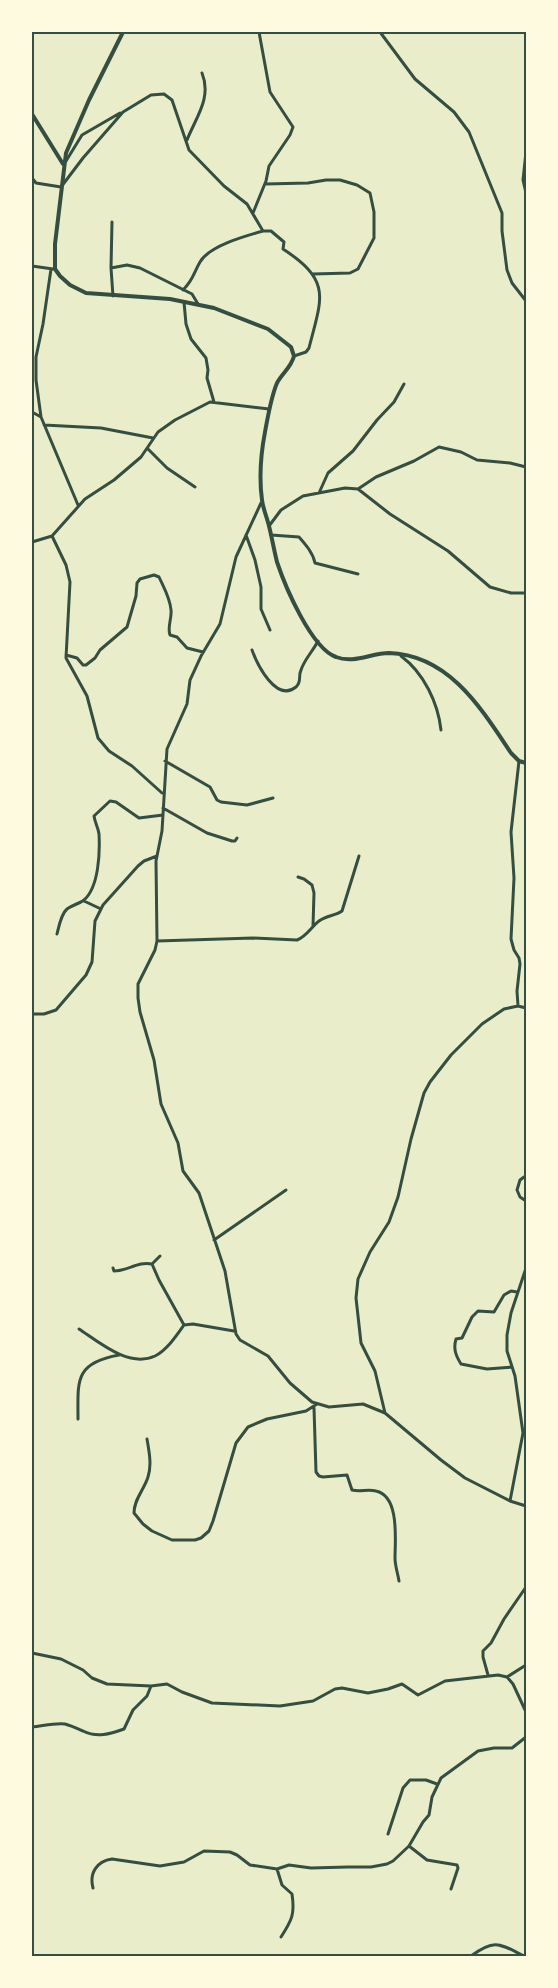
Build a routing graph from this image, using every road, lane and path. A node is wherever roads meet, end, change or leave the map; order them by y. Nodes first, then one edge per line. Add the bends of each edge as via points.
1 (123, 32) edge
2 (259, 32) edge
3 (380, 32) edge
4 (202, 73) dead end
5 (123, 112) junction
6 (32, 114) edge
7 (187, 140) junction
8 (526, 152) edge
9 (64, 165) junction
10 (32, 178) edge
11 (36, 183) junction
12 (265, 184) junction
13 (32, 185) edge
14 (61, 187) junction
15 (526, 193) edge
16 (253, 213) junction
17 (112, 222) dead end
18 (263, 231) junction
19 (32, 266) edge
20 (111, 268) junction
21 (53, 269) junction
22 (313, 274) junction
23 (183, 290) junction
24 (113, 296) junction
25 (526, 301) edge
26 (184, 302) junction
27 (198, 304) junction
28 (294, 356) junction
29 (404, 384) dead end
30 (214, 402) junction
31 (271, 409) junction
32 (32, 412) edge
33 (41, 417) junction
34 (44, 425) junction
35 (153, 438) junction
36 (148, 449) junction
37 (526, 467) edge
38 (195, 488) dead end
39 (358, 489) junction
40 (319, 493) junction
41 (262, 501) junction
42 (78, 505) junction
43 (269, 526) junction
44 (246, 535) junction
45 (271, 535) junction
46 (52, 536) junction
47 (32, 544) edge
48 (358, 574) dead end
49 (526, 593) edge
50 (270, 630) dead end
51 (318, 641) junction
52 (252, 650) dead end
53 (203, 652) junction
54 (66, 655) junction
55 (400, 655) junction
56 (441, 730) dead end
57 (165, 760) junction
58 (519, 761) junction
59 (526, 763) edge
60 (163, 794) junction
61 (273, 798) dead end
62 (163, 808) junction
63 (163, 815) junction
64 (237, 838) dead end
65 (359, 855) dead end
66 (157, 856) junction
67 (297, 877) dead end
68 (84, 901) junction
69 (101, 909) junction
70 (313, 926) junction
71 (57, 934) dead end
72 (157, 941) junction
73 (518, 1006) junction
74 (526, 1008) edge
75 (32, 1014) edge
76 (526, 1178) edge
77 (286, 1190) dead end
78 (526, 1201) edge
79 (214, 1239) junction
80 (159, 1256) dead end
81 (152, 1264) junction
82 (113, 1268) dead end
83 (526, 1268) edge
84 (518, 1292) junction
85 (184, 1325) junction
86 (79, 1329) dead end
87 (234, 1331) junction
88 (121, 1355) junction
89 (512, 1367) junction
90 (315, 1406) junction
91 (385, 1413) junction
92 (78, 1419) dead end
93 (147, 1439) dead end
94 (510, 1501) junction
95 (526, 1506) edge
96 (399, 1581) dead end
97 (526, 1587) edge
98 (32, 1653) edge
99 (526, 1665) edge
100 (488, 1675) junction
101 (507, 1677) junction
102 (151, 1686) junction
103 (526, 1712) edge
104 (32, 1727) edge
105 (526, 1737) edge
106 (437, 1784) junction
107 (388, 1834) dead end
108 (409, 1846) junction
109 (277, 1869) junction
110 (93, 1888) dead end
111 (451, 1888) dead end
112 (281, 1937) dead end
113 (471, 1956) edge
114 (524, 1956) edge

1 - 9 street via 69,145
2 - 12 street via 270,92 292,127 269,166
3 - 25 street via 415,79 454,112 469,132 502,213 507,270
4 - 7 street via 206,96
5 - 7 street via 151,95 164,94 172,99
5 - 9 street via 82,135
5 - 14 street
6 - 9 street
7 - 16 street via 189,150
8 - 15 street
9 - 14 street
10 - 11 street
11 - 13 street
11 - 14 street
12 - 16 street
12 - 22 street via 340,180 357,184 370,193 374,238 358,269 350,273
14 - 21 street
16 - 18 street
17 - 20 street
18 - 22 street via 271,231 284,242 283,249
18 - 23 street via 219,246 203,258
19 - 21 street
20 - 23 street via 133,266
20 - 24 street
21 - 24 street via 80,291
21 - 33 street via 36,357
22 - 28 street via 320,293 319,309 309,348
23 - 27 street via 192,294
24 - 26 street
26 - 27 street
26 - 30 street via 191,339 206,358
27 - 28 street via 268,329 291,347
28 - 31 street via 277,383
29 - 40 street via 353,451 328,473
30 - 31 street
30 - 35 street via 168,424
31 - 41 street via 262,455
32 - 33 street
33 - 34 street
34 - 35 street via 101,428
34 - 42 street
35 - 36 street
36 - 38 street
36 - 42 street
37 - 39 street via 473,460 461,452 439,447
39 - 40 street
39 - 49 street via 448,551 490,587
40 - 43 street via 289,503
41 - 43 street
41 - 44 street
42 - 46 street
43 - 45 street
44 - 50 street via 261,586 261,609
44 - 53 street via 236,557 220,624
45 - 48 street via 299,537 318,566
45 - 51 street via 288,591
46 - 47 street
46 - 54 street via 70,582
51 - 52 street via 300,670 300,682 289,690 273,687
51 - 55 street via 328,653 347,660 372,654
53 - 54 street via 188,648 170,635 170,601 159,577 154,575 137,583 127,627 95,658 83,665
53 - 57 street
54 - 60 street via 87,696 101,743
55 - 56 street via 428,688
55 - 58 street via 429,662 457,682
57 - 60 street
57 - 61 street via 210,787 221,802 252,805
58 - 59 street
58 - 73 street via 511,832 511,939 520,964
60 - 62 street
62 - 63 street
62 - 64 street via 207,833 232,841
63 - 66 street
63 - 68 street via 139,818 110,801 99,810 94,816 99,860
65 - 70 street via 342,910
66 - 69 street via 138,866
66 - 72 street
67 - 70 street via 312,885
68 - 69 street
68 - 71 street via 67,909
69 - 75 street via 95,921 88,971 56,1010
70 - 72 street via 297,940
72 - 79 street via 138,984 140,1012 161,1104 178,1143 183,1171 200,1193
73 - 74 street
73 - 91 street via 504,1009 482,1024 430,1082 389,1222 358,1279 361,1343 375,1371
76 - 78 street via 520,1180 517,1190
77 - 79 street
79 - 87 street via 225,1271
80 - 81 street
81 - 82 street via 140,1263 124,1271
81 - 85 street
83 - 84 street
84 - 89 street via 507,1335
84 - 89 street via 504,1295 494,1312 478,1311 454,1344 461,1364 487,1369
85 - 87 street
85 - 88 street via 158,1354 145,1358
86 - 88 street
87 - 90 street via 240,1340 268,1356
88 - 92 street via 103,1359 80,1374
89 - 94 street via 523,1433
90 - 91 street via 363,1404
90 - 93 street via 248,1427 236,1443 213,1521 205,1535 195,1540 172,1540 152,1531 134,1513 148,1477
90 - 96 street via 317,1474 347,1475 352,1490 378,1491 386,1499 395,1516
91 - 94 street via 465,1478
94 - 95 street
97 - 100 street via 483,1651
98 - 102 street via 61,1659 108,1684
99 - 101 street
100 - 101 street
100 - 102 street via 445,1682 418,1695 402,1684 368,1693 342,1688 330,1690 313,1701 280,1706 212,1703 167,1684
101 - 103 street
102 - 104 street via 124,1729 116,1732 94,1735 73,1726
105 - 106 street via 513,1748 478,1751
106 - 107 street via 410,1780 403,1788
106 - 108 street via 429,1815
108 - 109 street via 393,1861 371,1867 289,1865
108 - 111 street via 427,1860 457,1864
109 - 110 street via 250,1865 230,1852 204,1851 184,1862 160,1866 112,1859 94,1870
109 - 112 street via 293,1903 293,1918
113 - 114 street via 496,1943

